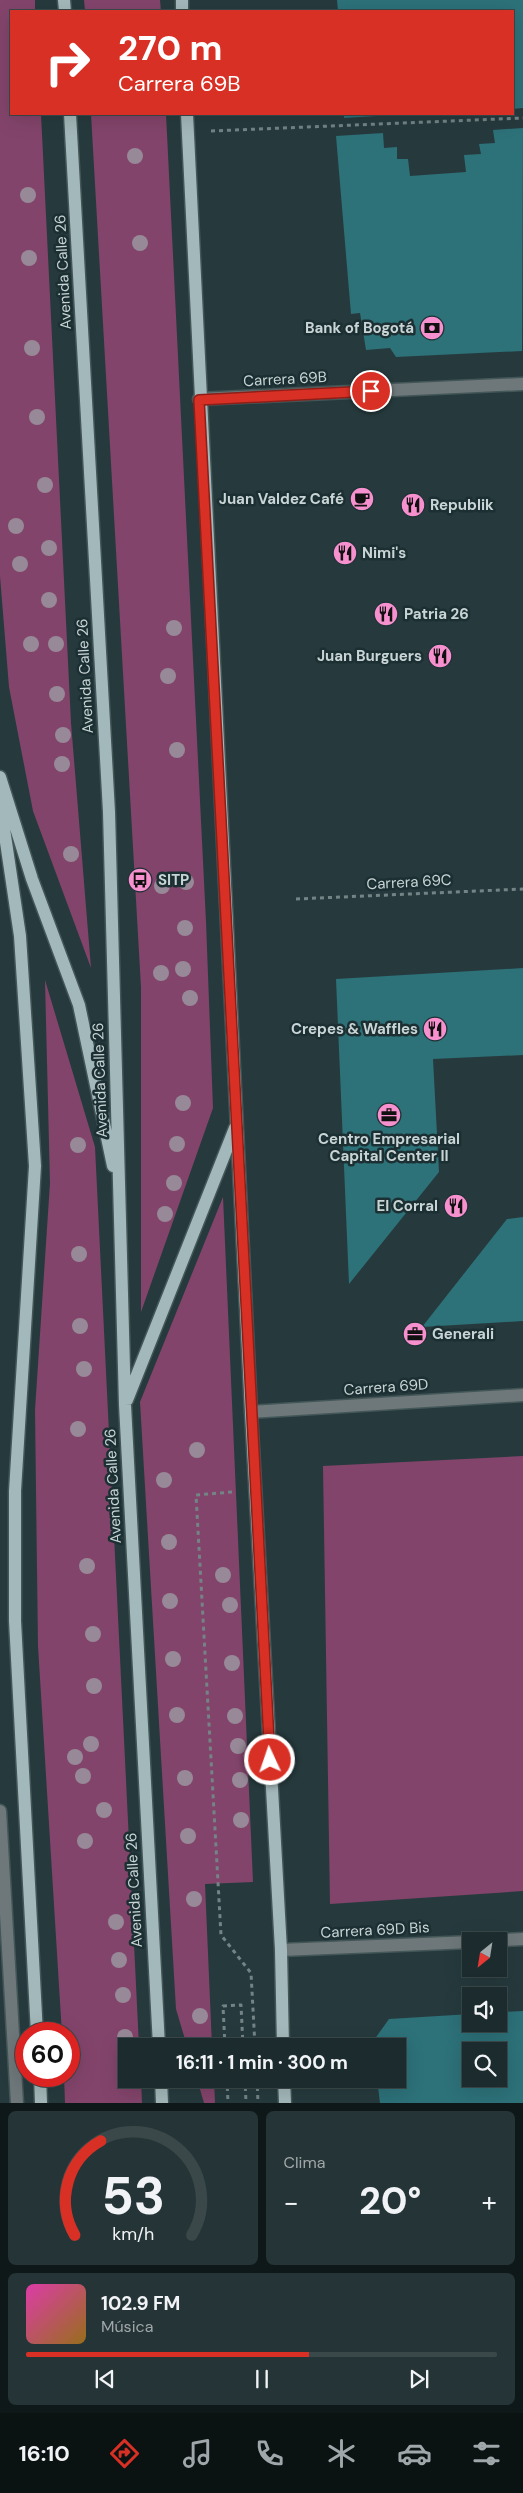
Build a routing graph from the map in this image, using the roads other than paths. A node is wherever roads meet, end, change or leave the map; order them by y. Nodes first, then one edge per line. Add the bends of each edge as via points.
1 (70, 115) edge
2 (187, 115) edge
3 (523, 384) edge
4 (199, 400) junction
5 (0, 777) edge
6 (0, 802) edge
7 (237, 1124) junction
8 (120, 1198) junction
9 (523, 1395) edge
10 (125, 1405) junction
11 (251, 1412) junction
12 (0, 1811) edge
13 (523, 1939) edge
14 (508, 1940) edge
15 (462, 1942) edge
16 (281, 1950) junction
17 (37, 2022) edge
18 (159, 2038) edge
19 (283, 2038) edge
20 (40, 2087) edge
21 (161, 2088) edge
22 (162, 2088) edge
23 (284, 2088) edge
24 (17, 2103) edge
25 (41, 2103) edge
26 (162, 2103) edge
27 (166, 2103) edge
28 (285, 2103) edge

1 - 8 main road, Avenida Calle 26 via 109,812
2 - 4 main road
3 - 4 street, Carrera 69B
4 - 7 main road
5 - 8 main road via 32,879 79,1005
6 - 17 main road via 20,936 35,1166 15,1491 15,1631
7 - 10 main road
7 - 11 main road
8 - 10 main road, Avenida Calle 26
9 - 11 street, Carrera 69D
10 - 18 main road, Avenida Calle 26
11 - 16 main road
12 - 24 street
13 - 14 street
15 - 16 street, Carrera 69D Bis
16 - 19 main road
20 - 25 main road
21 - 26 main road
22 - 27 main road
23 - 28 main road

